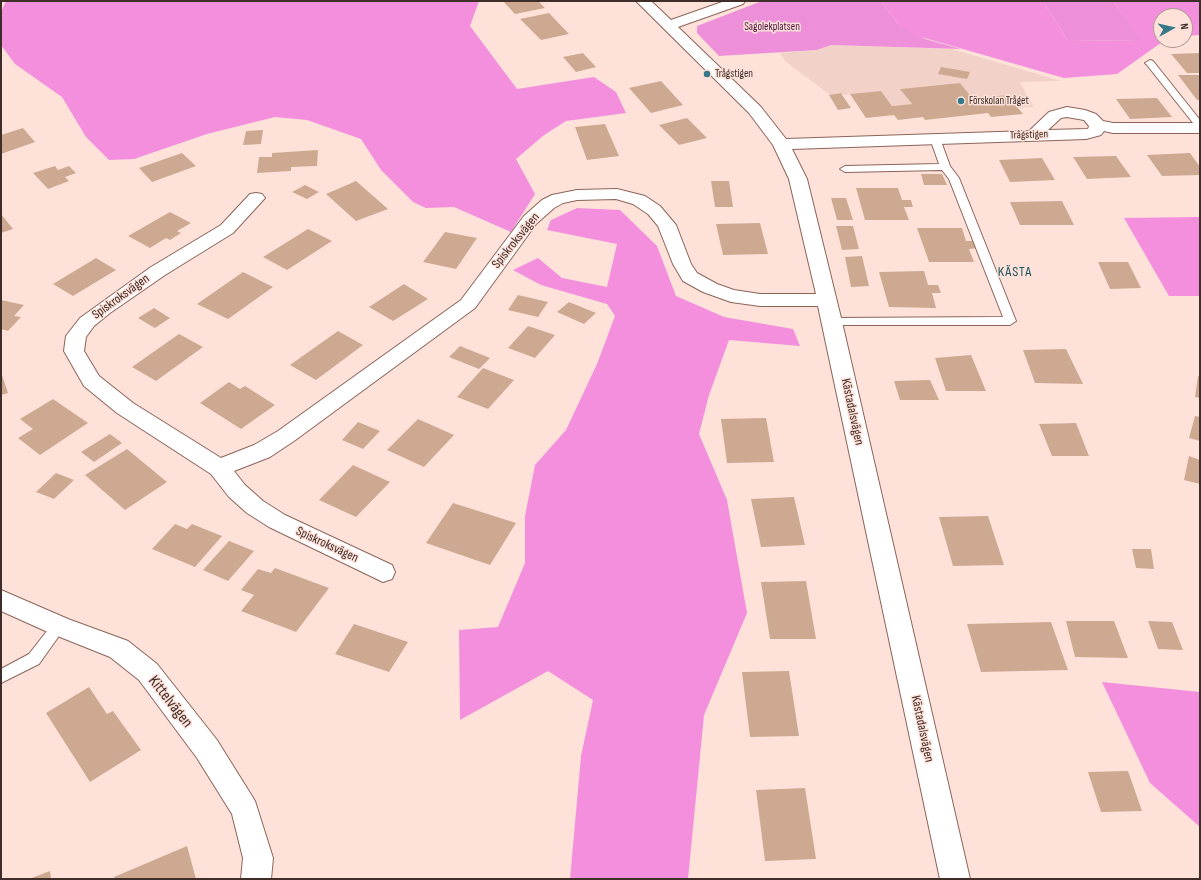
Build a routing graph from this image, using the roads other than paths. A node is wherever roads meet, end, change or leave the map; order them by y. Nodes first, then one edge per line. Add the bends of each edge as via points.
1 (643, 1) edge
2 (738, 1) edge
3 (668, 26) junction
4 (1150, 64) dead end
5 (1098, 125) junction
6 (1200, 127) edge
7 (1034, 135) junction
8 (933, 139) junction
9 (781, 144) junction
10 (945, 167) junction
11 (845, 169) dead end
12 (256, 198) dead end
13 (826, 300) junction
14 (832, 322) junction
15 (219, 468) junction
16 (383, 572) dead end
17 (1, 600) edge
18 (59, 626) junction
19 (1, 676) edge
20 (256, 879) edge
21 (955, 879) edge

1 - 3 street, Kästadalsvägen
2 - 3 street
3 - 9 street, Kästadalsvägen via 755,110
4 - 6 lane
5 - 6 street via 1114,128
5 - 7 street, Trågstigen via 1095,132 1086,134
5 - 7 street via 1090,117 1066,112 1055,114
7 - 8 street, Trågstigen
8 - 9 street, Trågstigen
8 - 10 lane
9 - 13 street, Kästadalsvägen via 798,179
10 - 11 lane
10 - 14 lane via 954,178 1010,321
12 - 15 street, Spiskroksvägen via 227,229 158,271 103,309 87,322 76,336 74,351 92,381 125,408
13 - 14 street, Kästadalsvägen
13 - 15 street, Spiskroksvägen via 760,300 731,296 690,277 682,264 667,225 654,210 639,200 617,194 577,195 558,199 530,220 468,304 448,320 286,436 262,451
14 - 21 street, Kästadalsvägen
15 - 16 street, Spiskroksvägen via 237,491 277,521
17 - 18 street, Kittelvägen
18 - 19 lane via 34,659
18 - 20 street, Kittelvägen via 119,649 148,672 207,749 245,810 258,858

